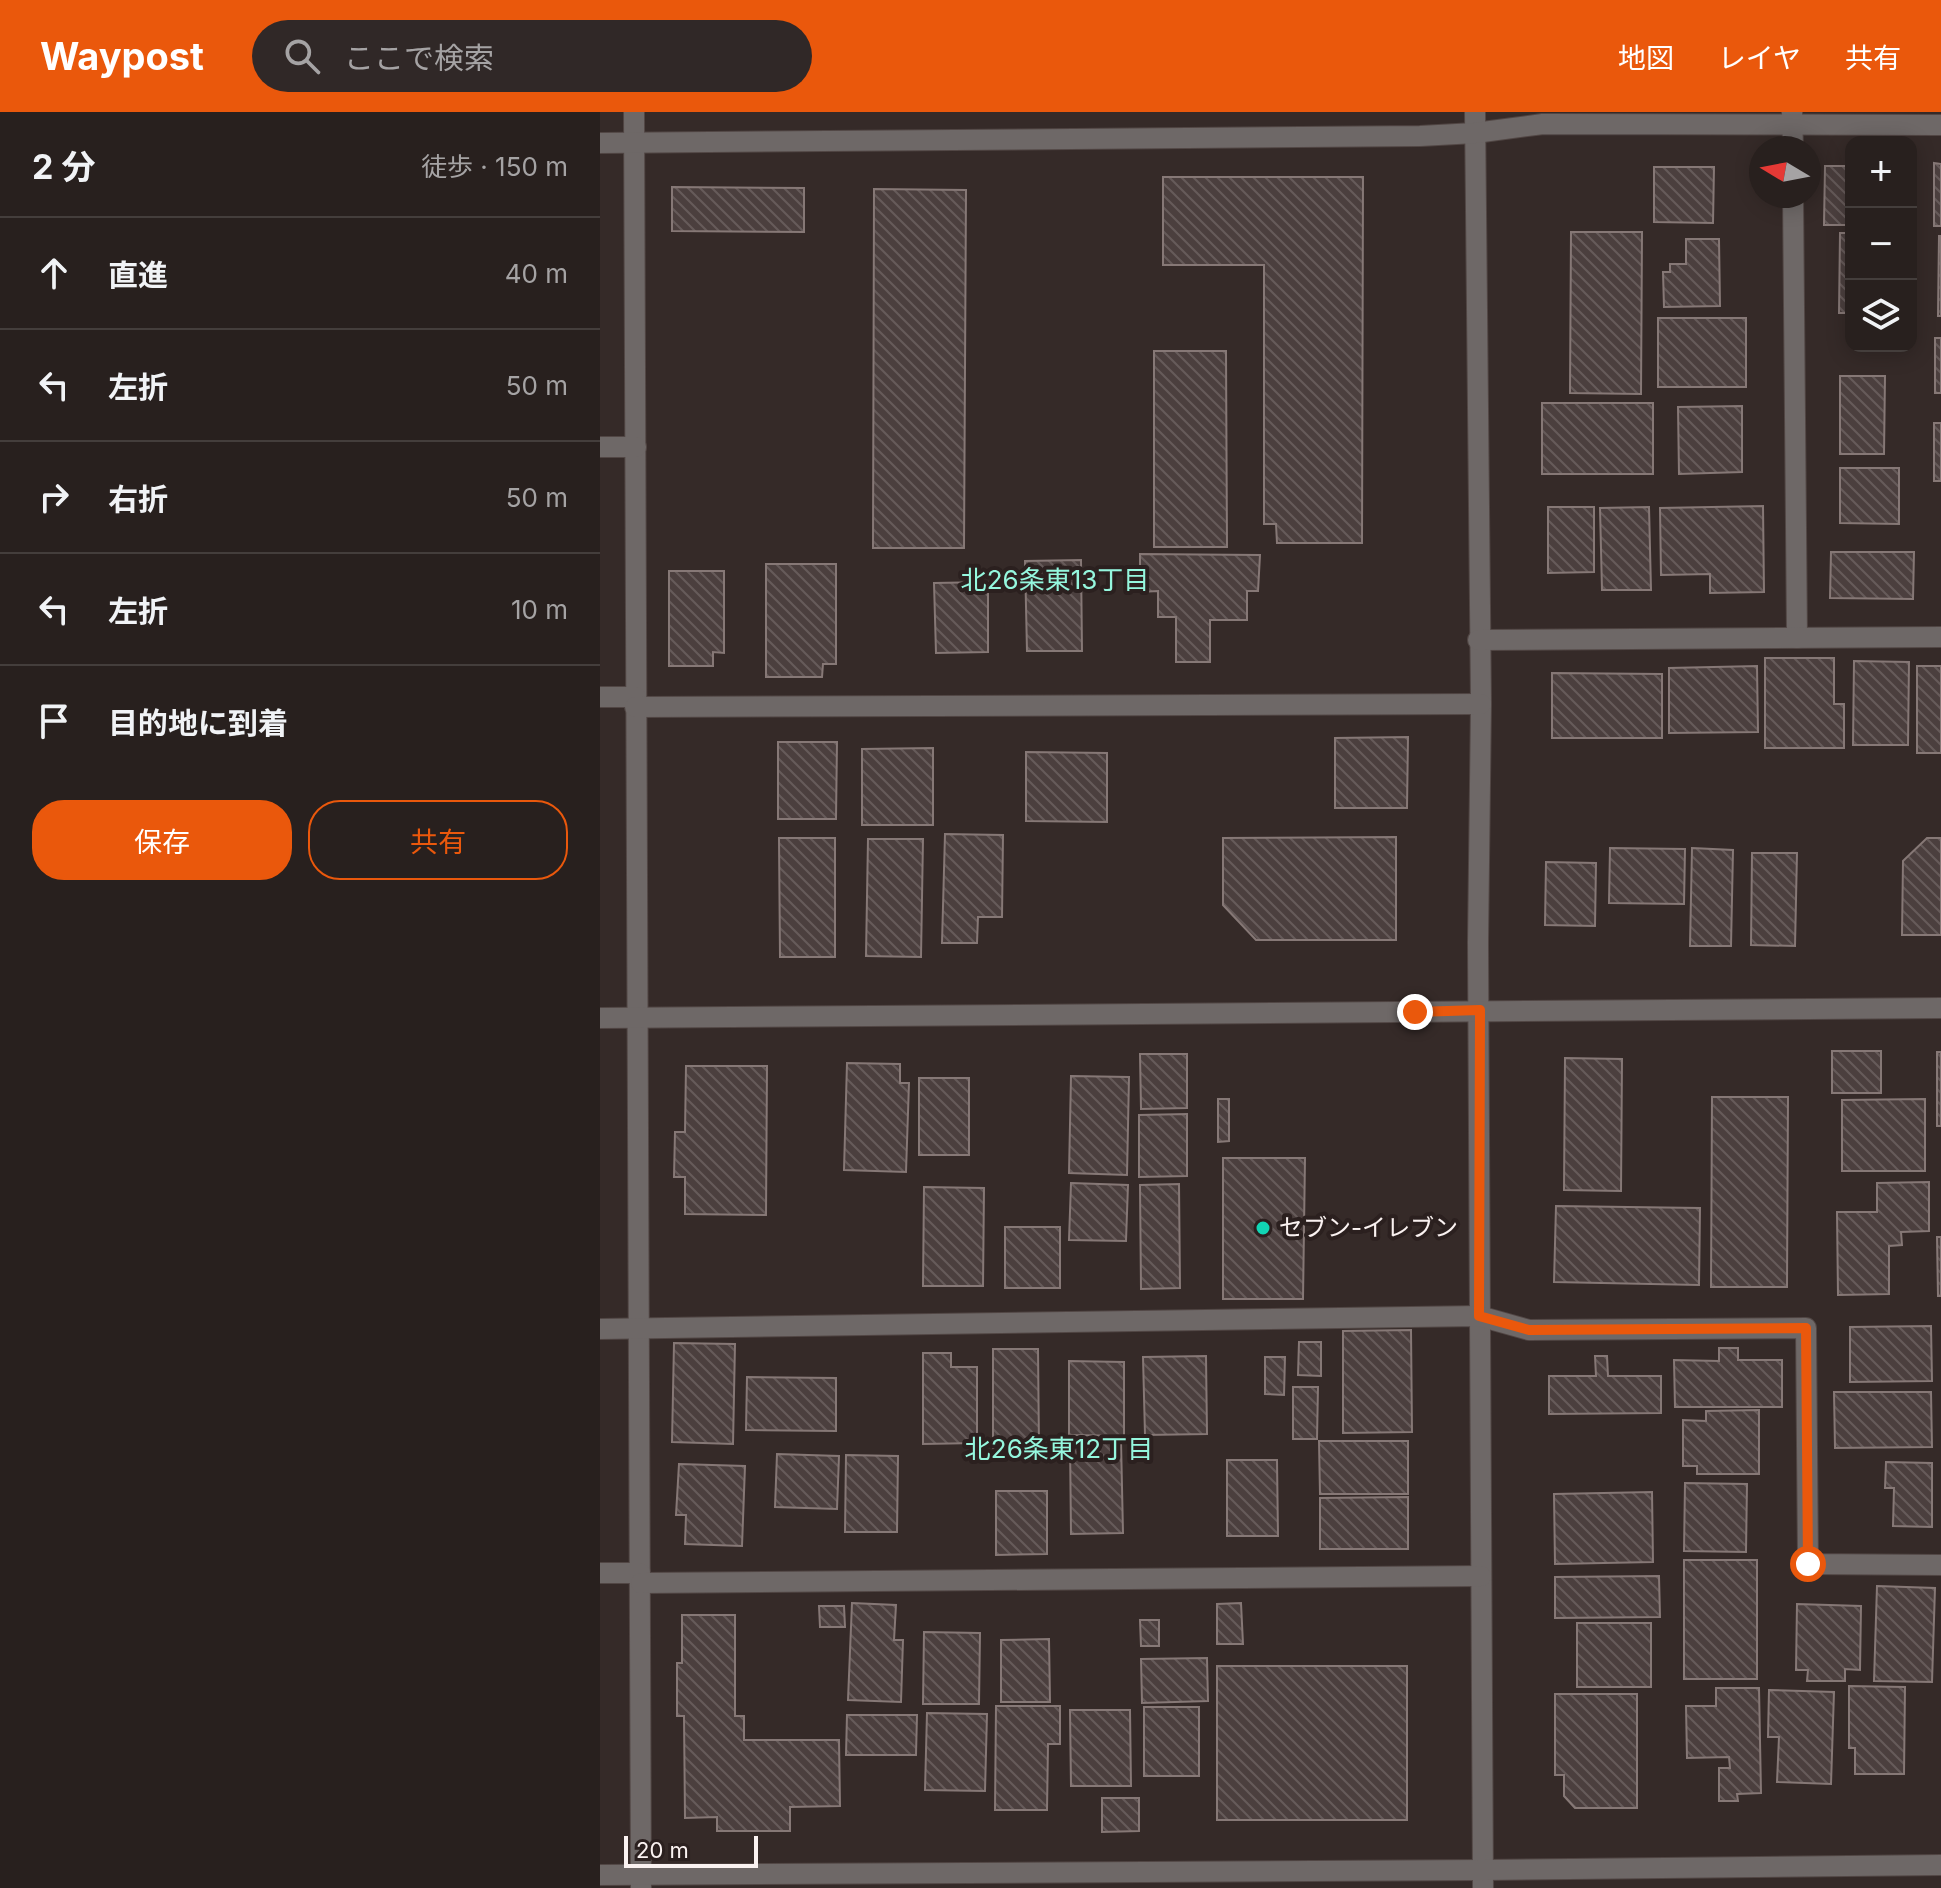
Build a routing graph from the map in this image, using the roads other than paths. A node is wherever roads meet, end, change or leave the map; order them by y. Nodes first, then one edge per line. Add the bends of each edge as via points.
1 (634, 112) edge
2 (1475, 112) edge
3 (1792, 119) edge
4 (1941, 125) edge
5 (1475, 133) junction
6 (600, 143) edge
7 (635, 143) junction
8 (1793, 208) edge
9 (600, 447) edge
10 (636, 447) junction
11 (1941, 637) edge
12 (1797, 638) junction
13 (1478, 640) junction
14 (600, 697) edge
15 (636, 702) junction
16 (1481, 704) junction
17 (1941, 1008) edge
18 (1480, 1010) junction
19 (600, 1018) edge
20 (636, 1018) junction
21 (1479, 1316) junction
22 (639, 1328) junction
23 (600, 1329) edge
24 (1941, 1565) edge
25 (600, 1573) edge
26 (1481, 1576) junction
27 (641, 1578) junction
28 (1941, 1865) edge
29 (600, 1875) edge
30 (1483, 1879) edge
31 (641, 1881) edge

1 - 7 street
2 - 5 street
3 - 4 street
3 - 5 street via 1543,124
5 - 7 street
5 - 13 street
6 - 7 street
7 - 10 street
8 - 12 street
9 - 10 street
10 - 15 street
11 - 12 street
12 - 13 street
13 - 16 street
14 - 15 street
15 - 16 street
15 - 20 street
16 - 18 street
17 - 18 street
18 - 20 street
18 - 21 street
19 - 20 street
20 - 22 street
21 - 22 street
21 - 24 street via 1529,1330 1806,1328 1808,1564
21 - 26 street
22 - 23 street
22 - 27 street
25 - 27 street
26 - 27 street
26 - 30 street
27 - 31 street
28 - 30 street
29 - 31 street
30 - 31 street

